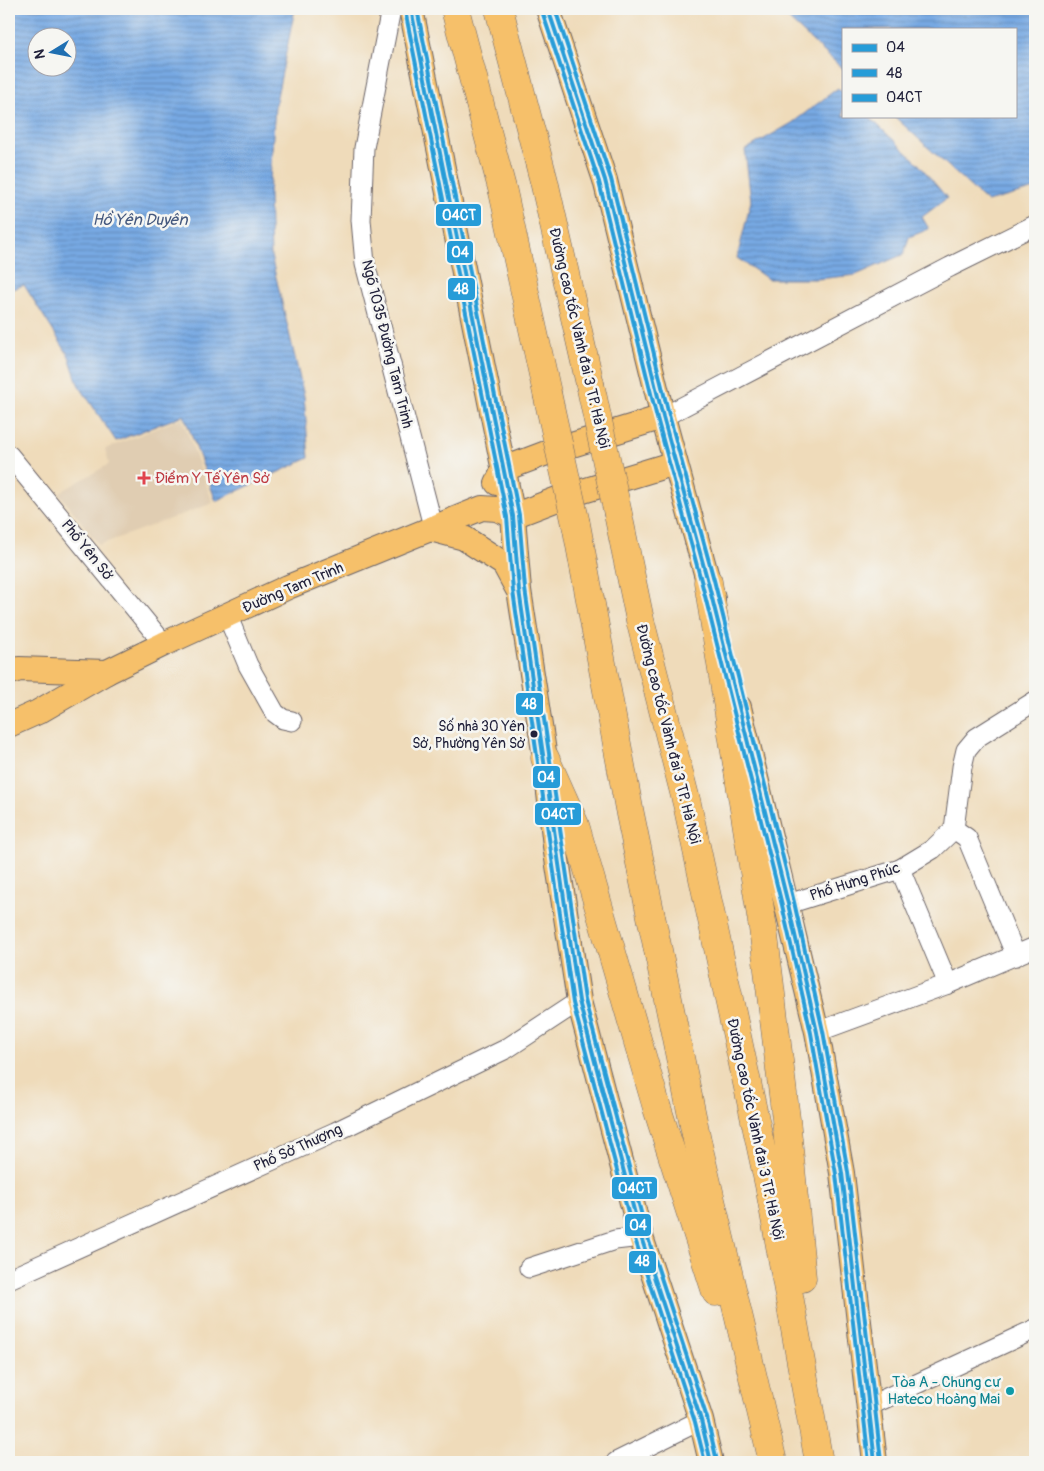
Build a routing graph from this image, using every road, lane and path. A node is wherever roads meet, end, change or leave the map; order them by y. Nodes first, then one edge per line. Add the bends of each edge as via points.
1 (391, 9) edge
2 (411, 9) edge
3 (455, 9) edge
4 (499, 9) edge
5 (548, 9) edge
6 (1035, 226) edge
7 (663, 417) junction
8 (9, 455) edge
9 (675, 463) junction
10 (504, 468) junction
11 (482, 508) junction
12 (513, 516) junction
13 (434, 530) junction
14 (708, 582) junction
15 (519, 590) junction
16 (228, 616) junction
17 (164, 644) junction
18 (107, 672) junction
19 (9, 673) edge
20 (1035, 700) edge
21 (292, 721) dead end
22 (9, 725) edge
23 (545, 758) junction
24 (954, 829) junction
25 (900, 869) junction
26 (788, 904) junction
27 (1035, 946) edge
28 (1016, 956) junction
29 (948, 984) junction
30 (579, 1001) junction
31 (817, 1032) junction
32 (641, 1237) junction
33 (529, 1268) dead end
34 (9, 1279) edge
35 (1035, 1329) edge
36 (869, 1406) junction
37 (701, 1420) junction
38 (765, 1429) junction
39 (818, 1459) edge
40 (616, 1462) edge
41 (711, 1462) edge
42 (773, 1462) edge
43 (875, 1462) edge

1 - 13 street, Ngõ 1035 Đường Tam Trinh via 364,148 361,220 365,264
2 - 10 main road
3 - 38 highway, bridge via 502,192 576,524 630,814 698,1145
4 - 39 highway, Đường cao tốc Vành đai 3 TP. Hà Nội, bridge via 544,181 640,620 687,804 764,1166
5 - 7 main road via 606,180
6 - 7 street
7 - 9 main road
7 - 10 main road
8 - 17 street, Phố Yên Sở
9 - 12 main road
9 - 14 main road
10 - 11 main road
10 - 12 main road
11 - 12 main road via 497,509
11 - 13 main road, Đường Tam Trinh
12 - 15 main road
13 - 15 main road via 464,538 504,564
13 - 16 main road, Đường Tam Trinh via 288,588
14 - 26 main road
14 - 39 highway via 765,937 786,1119
15 - 23 main road
16 - 17 main road, Đường Tam Trinh
16 - 21 street via 248,665 275,713
17 - 18 main road, Đường Tam Trinh
18 - 19 main road, Đường Tam Trinh via 19,669
18 - 22 main road, Đường Tam Trinh
20 - 24 street via 976,738 966,750
23 - 30 main road via 554,846
23 - 38 highway via 575,825 657,1108 729,1334
24 - 25 street, Phố Hưng Phúc via 933,849
24 - 28 street via 967,838
25 - 26 street, Phố Hưng Phúc
25 - 29 street
26 - 31 main road
27 - 28 street
28 - 29 street
29 - 31 street
30 - 32 main road
30 - 34 street, Phố Sở Thượng via 515,1045 351,1124
31 - 36 main road via 842,1173
32 - 33 street via 615,1240
32 - 37 main road
35 - 36 street
36 - 43 main road
37 - 40 street
37 - 41 main road
38 - 42 highway

